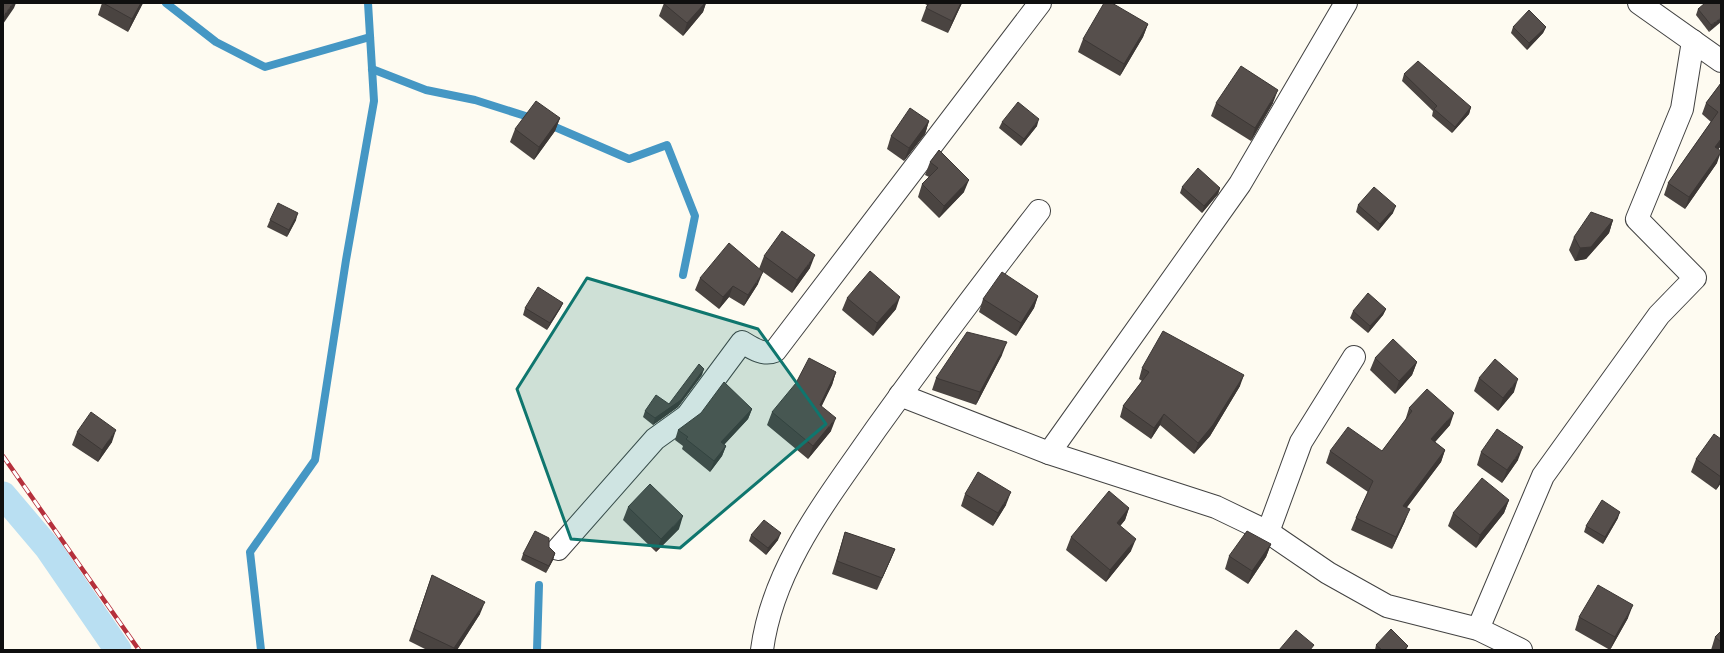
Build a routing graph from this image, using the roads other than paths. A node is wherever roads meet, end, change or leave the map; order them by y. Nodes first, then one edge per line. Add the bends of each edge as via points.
1 (1040, 3) edge
2 (1346, 3) edge
3 (1639, 3) edge
4 (1693, 41) junction
5 (1721, 61) edge
6 (1039, 211) dead end
7 (1354, 357) dead end
8 (900, 395) junction
9 (1048, 453) junction
10 (1268, 532) junction
11 (558, 549) dead end
12 (1478, 629) junction
13 (762, 650) edge
14 (1521, 650) edge

1 - 11 street via 775,351 759,351 742,342 687,416 655,438
2 - 9 street via 1240,184
3 - 4 street
4 - 5 street
4 - 12 street via 1682,109 1637,219 1695,278 1659,315 1543,476
6 - 8 street via 937,342
7 - 10 street via 1301,442
8 - 9 street
8 - 13 street via 813,519 773,598
9 - 10 street via 1192,498
10 - 12 street via 1328,573 1387,606
12 - 14 street

